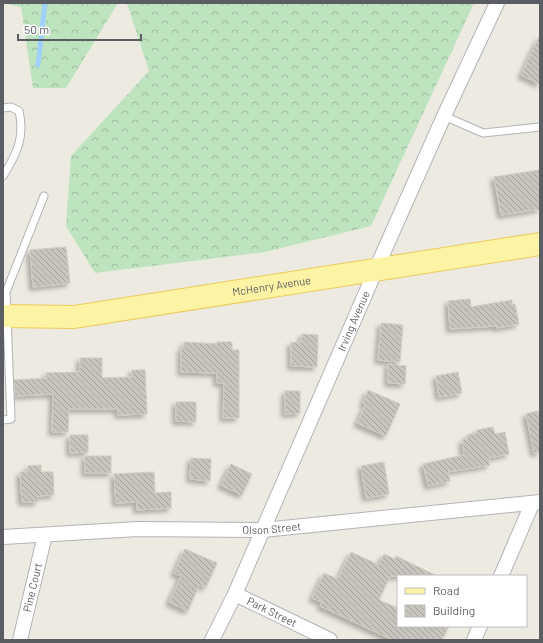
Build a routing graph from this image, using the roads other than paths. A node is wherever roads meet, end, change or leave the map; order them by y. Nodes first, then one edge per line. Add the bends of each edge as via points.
1 (497, 3) edge
2 (3, 108) edge
3 (444, 116) junction
4 (540, 127) edge
5 (3, 176) edge
6 (44, 196) dead end
7 (540, 244) edge
8 (376, 270) junction
9 (5, 316) edge
10 (3, 420) edge
11 (536, 503) edge
12 (263, 530) junction
13 (45, 535) junction
14 (3, 537) edge
15 (502, 575) edge
16 (235, 594) junction
17 (480, 627) edge
18 (20, 640) edge
19 (212, 640) edge
20 (330, 640) edge
21 (474, 640) edge

1 - 3 street, Irving Avenue
2 - 5 lane via 19,110 21,119 20,146
3 - 4 lane via 483,133
3 - 8 street, Irving Avenue
6 - 9 lane via 6,292
7 - 8 main road, McHenry Avenue
8 - 9 main road, McHenry Avenue via 74,317
8 - 12 street, Irving Avenue
9 - 10 lane via 11,419
11 - 12 street, Olson Street
11 - 15 street
12 - 13 street, Olson Street via 138,529
12 - 16 street, Irving Avenue
13 - 14 street, Olson Street
13 - 18 street, Pine Court
16 - 19 street, Irving Avenue
16 - 20 street, Park Street
17 - 21 street

